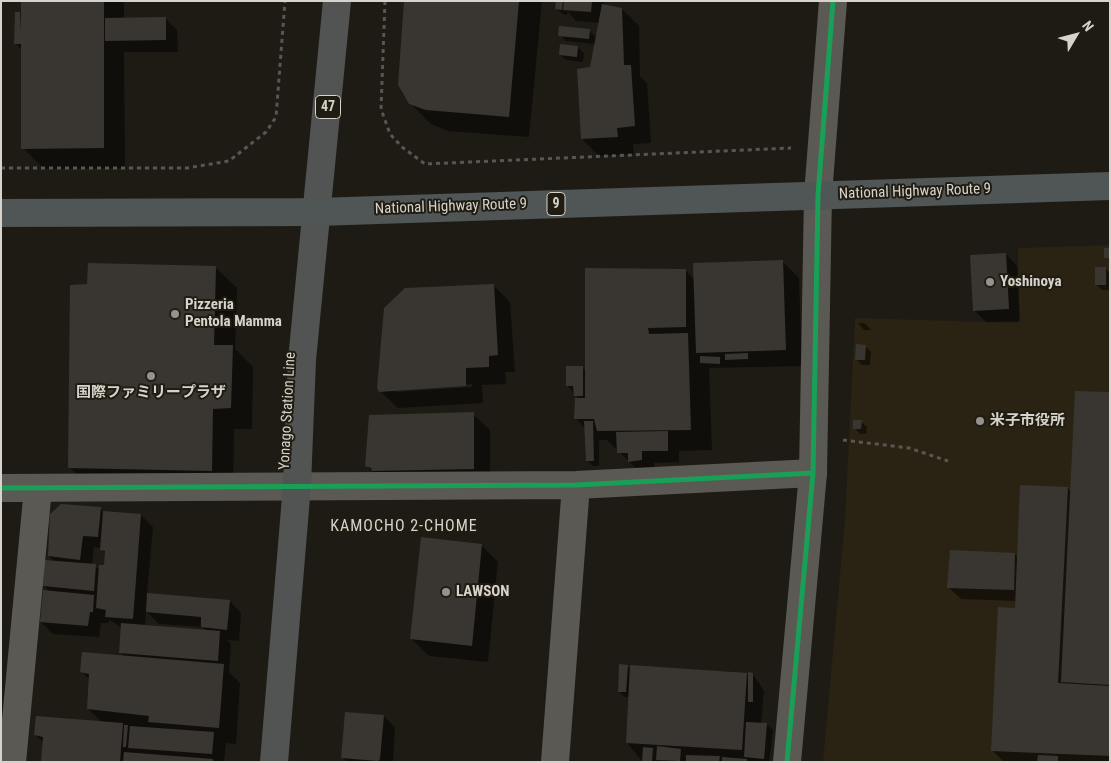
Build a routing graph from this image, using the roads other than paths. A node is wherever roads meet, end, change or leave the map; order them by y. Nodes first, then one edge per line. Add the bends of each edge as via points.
1 (337, 1) edge
2 (833, 1) edge
3 (1110, 186) edge
4 (818, 195) junction
5 (318, 212) junction
6 (1, 213) edge
7 (813, 473) junction
8 (297, 485) junction
9 (576, 485) junction
10 (1, 488) edge
11 (38, 488) junction
12 (12, 762) edge
13 (274, 762) edge
14 (555, 762) edge
15 (787, 762) edge

1 - 5 main road, 47
2 - 4 street
3 - 4 highway, National Highway Route 9 / 9
4 - 5 highway, National Highway Route 9 / 9
4 - 7 street
5 - 6 highway, National Highway Route 9 / 9
5 - 8 main road, Yonago Station Line via 302,360
7 - 9 street
7 - 15 street
8 - 9 street
8 - 11 street
8 - 13 main road, Yonago Station Line
9 - 14 street
10 - 11 street
11 - 12 street

